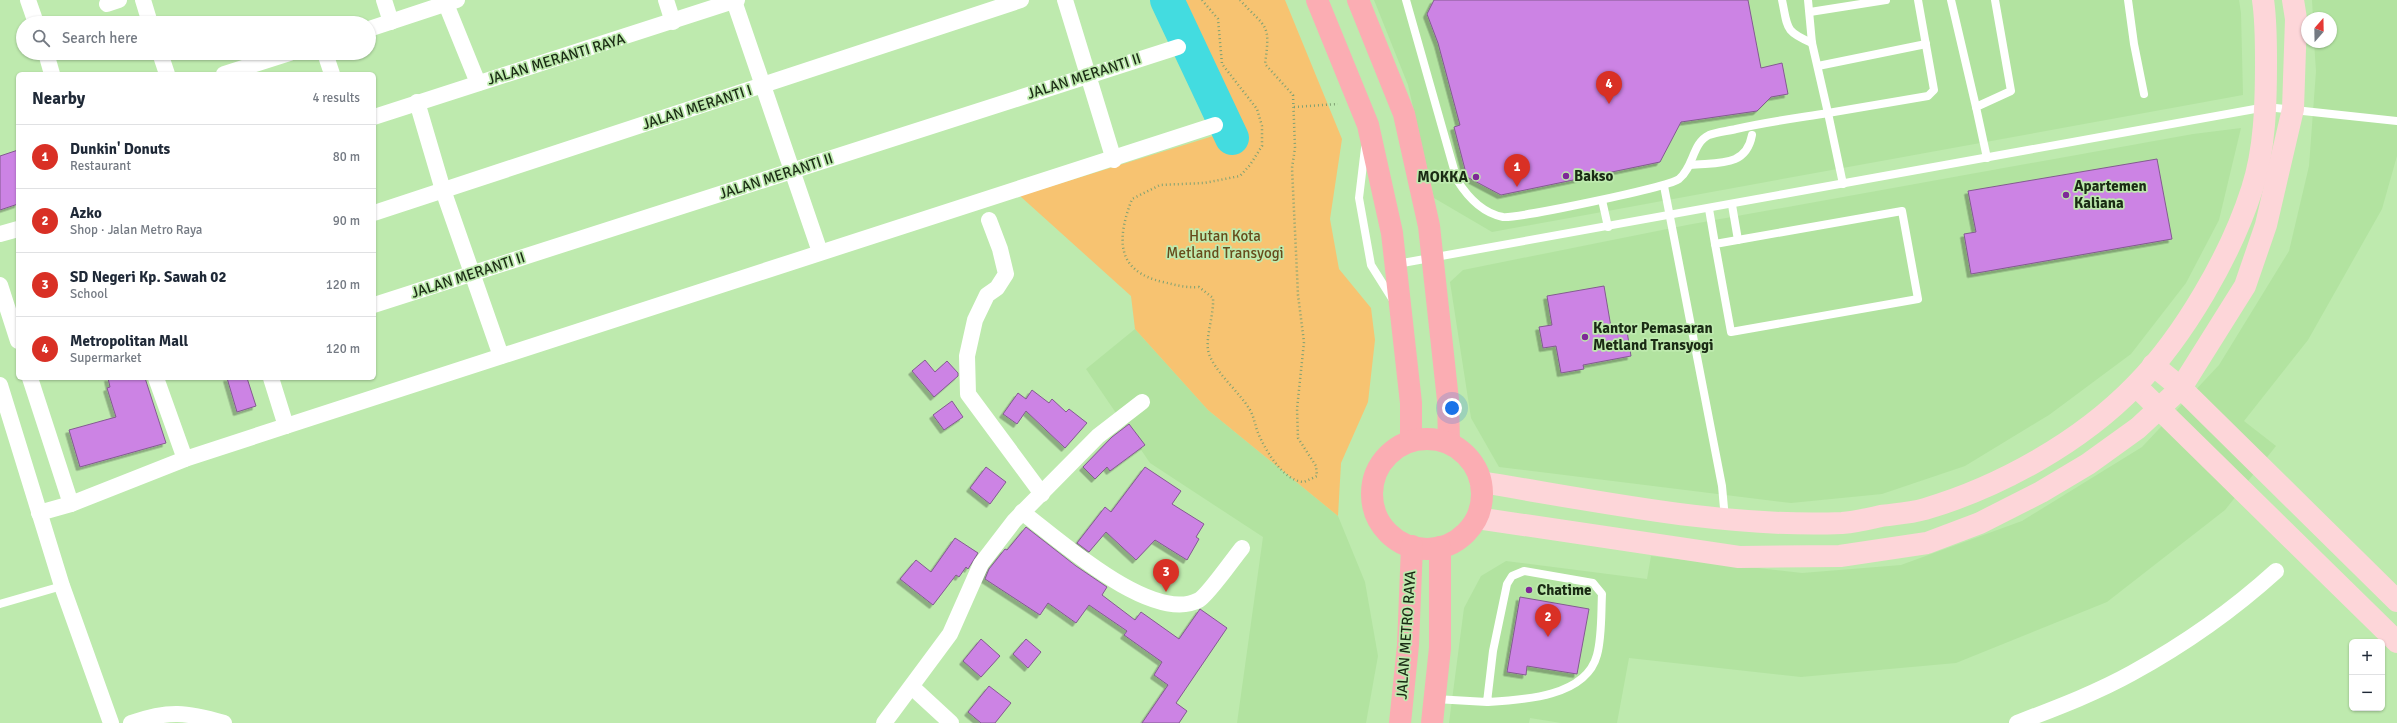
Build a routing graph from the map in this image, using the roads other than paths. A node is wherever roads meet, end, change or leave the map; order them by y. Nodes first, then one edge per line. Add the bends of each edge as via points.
1 (28, 0) edge
2 (143, 0) edge
3 (384, 0) edge
4 (666, 0) edge
5 (736, 0) edge
6 (1020, 0) edge
7 (1065, 0) edge
8 (1317, 0) edge
9 (1358, 0) edge
10 (1782, 0) edge
11 (1808, 0) edge
12 (1886, 0) edge
13 (1918, 0) edge
14 (1951, 0) edge
15 (1995, 0) edge
16 (2128, 0) edge
17 (2263, 0) edge
18 (2293, 0) edge
19 (1408, 1) edge
20 (451, 2) edge
21 (1810, 12) junction
22 (34, 16) edge
23 (148, 16) edge
24 (391, 22) junction
25 (673, 22) junction
26 (376, 27) edge
27 (1812, 43) junction
28 (1926, 44) junction
29 (1178, 47) dead end
30 (48, 60) edge
31 (162, 60) edge
32 (268, 60) edge
33 (327, 60) edge
34 (1818, 66) junction
35 (51, 72) edge
36 (166, 72) edge
37 (230, 72) edge
38 (331, 72) edge
39 (1088, 74) junction
40 (478, 83) junction
41 (761, 86) junction
42 (2144, 94) dead end
43 (417, 102) junction
44 (1976, 107) junction
45 (2266, 107) junction
46 (2292, 108) junction
47 (1828, 113) junction
48 (376, 116) edge
49 (2397, 121) edge
50 (1215, 125) dead end
51 (1368, 125) junction
52 (1752, 135) dead end
53 (1987, 158) junction
54 (1114, 160) junction
55 (1690, 166) junction
56 (791, 171) junction
57 (1844, 184) junction
58 (1664, 186) junction
59 (443, 190) junction
60 (1602, 200) junction
61 (1732, 205) junction
62 (1709, 209) junction
63 (376, 212) edge
64 (1671, 216) junction
65 (989, 220) dead end
66 (1608, 227) junction
67 (16, 230) edge
68 (0, 234) edge
69 (1738, 240) junction
70 (1715, 244) junction
71 (820, 252) junction
72 (1433, 259) junction
73 (1395, 265) junction
74 (473, 274) junction
75 (0, 286) edge
76 (376, 304) edge
77 (1401, 313) junction
78 (16, 335) edge
79 (501, 356) junction
80 (2153, 365) junction
81 (31, 380) edge
82 (157, 380) edge
83 (272, 380) edge
84 (0, 385) edge
85 (2136, 386) junction
86 (2181, 388) junction
87 (1142, 402) dead end
88 (2160, 409) junction
89 (286, 426) junction
90 (1411, 441) junction
91 (1450, 443) junction
92 (185, 459) junction
93 (1481, 482) junction
94 (1042, 494) junction
95 (71, 504) junction
96 (1022, 512) junction
97 (39, 513) junction
98 (1477, 518) junction
99 (1725, 520) junction
100 (1412, 546) junction
101 (1440, 547) junction
102 (1242, 548) dead end
103 (2276, 571) dead end
104 (62, 586) junction
105 (2397, 601) edge
106 (0, 604) edge
107 (2397, 642) edge
108 (912, 687) junction
109 (1434, 699) junction
110 (1487, 702) junction
111 (111, 723) edge
112 (131, 723) edge
113 (224, 723) edge
114 (884, 723) edge
115 (951, 723) edge
116 (1400, 723) edge
117 (1432, 723) edge
118 (2018, 723) edge

1 - 22 street
2 - 23 street
3 - 24 street
4 - 25 street
5 - 25 street, JALAN MERANTI RAYA
5 - 41 street
6 - 41 street, JALAN MERANTI I
7 - 39 street
8 - 51 main road
9 - 72 main road via 1404,114 1429,226
10 - 27 lane via 1788,29
11 - 21 lane
12 - 21 lane
13 - 28 lane
14 - 44 lane
15 - 44 lane via 2012,90
16 - 42 lane
17 - 45 street via 2266,16
18 - 46 street via 2296,19
19 - 60 lane via 1457,180 1467,195 1482,208 1503,217
20 - 24 street
20 - 40 street
21 - 27 lane
24 - 26 street
25 - 40 street, JALAN MERANTI RAYA
27 - 34 lane
28 - 34 lane
28 - 47 lane via 1934,90 1928,96
29 - 39 street, JALAN MERANTI II
30 - 35 street
31 - 36 street
32 - 37 street
33 - 38 street
34 - 47 lane
39 - 54 street
39 - 56 street, JALAN MERANTI II
40 - 43 street, JALAN MERANTI RAYA
41 - 56 street
41 - 59 street, JALAN MERANTI I
43 - 48 street, JALAN MERANTI RAYA
43 - 59 street
44 - 53 lane
45 - 46 lane
45 - 53 lane
45 - 80 street via 2259,161 2253,188 2242,217 2217,272 2178,333
46 - 49 lane
46 - 86 street via 2266,225 2245,286
47 - 55 lane via 1709,136 1698,144
47 - 57 lane
50 - 54 street
51 - 73 main road via 1392,233
51 - 77 lane via 1360,198 1371,265
52 - 55 lane via 1746,154 1736,160
53 - 57 lane
54 - 71 street
55 - 58 lane via 1679,179
56 - 71 street
56 - 74 street, JALAN MERANTI II
57 - 61 lane
58 - 60 lane
58 - 64 lane
59 - 63 street, JALAN MERANTI I
59 - 74 street
60 - 66 lane
61 - 62 lane
61 - 69 lane
62 - 64 lane
62 - 70 lane
64 - 66 lane
64 - 99 lane via 1722,486
65 - 94 street via 1006,274 997,288 987,295 975,320 967,356 968,394
66 - 72 lane
67 - 68 street
69 - 70 lane
69 - 70 lane via 1902,211 1918,299 1731,332
71 - 79 street
72 - 73 lane
72 - 91 main road
73 - 77 main road
74 - 76 street, JALAN MERANTI II
74 - 79 street
75 - 78 street
77 - 90 main road via 1411,403
79 - 89 street
80 - 85 street
80 - 86 street
81 - 95 street
82 - 92 street
83 - 89 street
84 - 97 street
85 - 88 street
85 - 99 street via 2099,419 2053,450 1996,483 1924,509 1844,523
86 - 88 street
86 - 105 street
87 - 94 street via 1098,436
88 - 98 street via 2088,464 2041,492 1980,523 1927,543 1840,556 1739,557
88 - 107 street
89 - 92 street
90 - 91 main road via 1430,439
90 - 100 main road via 1397,447 1385,458 1376,472 1372,487 1373,503 1380,522 1394,537
91 - 93 main road via 1464,452 1475,466
92 - 95 street
93 - 98 main road via 1482,500
93 - 99 street
94 - 96 street
95 - 97 street
96 - 102 street via 1122,587 1155,601 1172,604 1187,604 1200,600
96 - 108 street via 981,564 950,634
97 - 104 street
98 - 101 main road via 1462,536
100 - 101 main road via 1426,549
100 - 116 main road, JALAN METRO RAYA via 1408,645
101 - 109 main road, JALAN METRO RAYA via 1440,648
103 - 118 street via 2255,590 2192,635 2132,673
104 - 106 lane
104 - 111 street
108 - 114 street
108 - 115 street
109 - 110 lane
109 - 117 main road, JALAN METRO RAYA
110 - 110 lane via 1496,636 1507,584 1512,576 1524,571 1593,583 1602,594 1598,655 1592,668 1571,688 1519,700
112 - 113 street via 172,712

